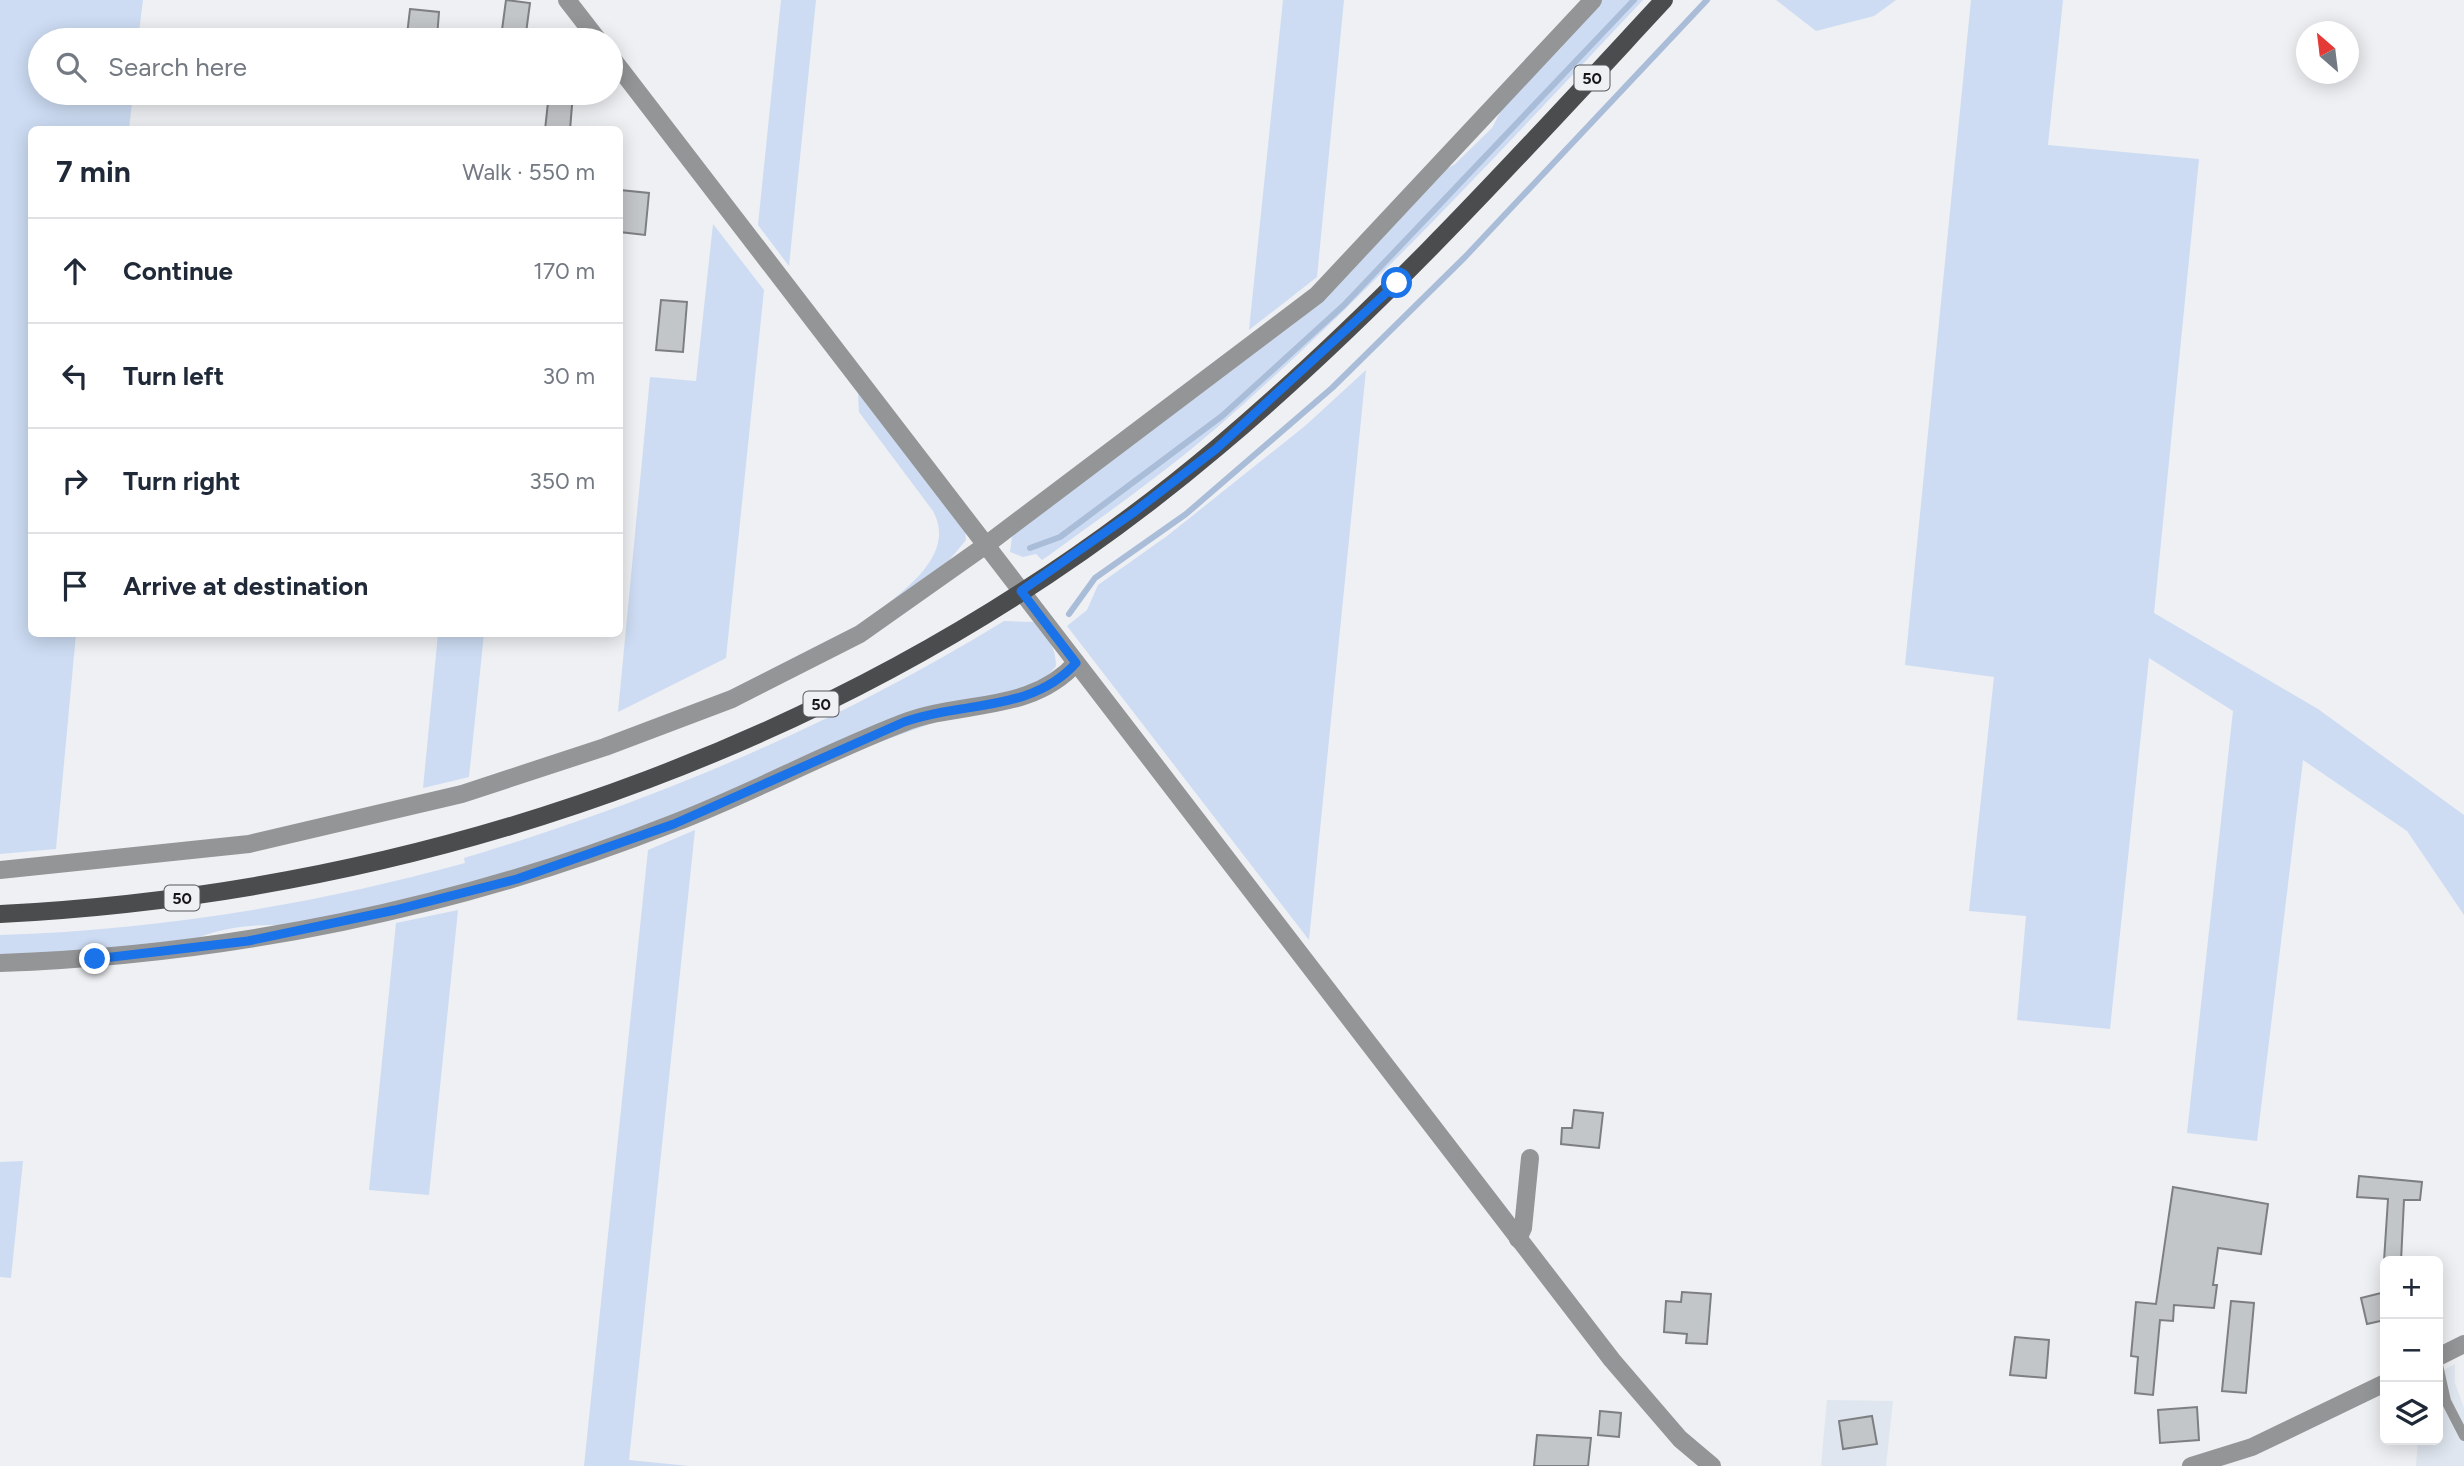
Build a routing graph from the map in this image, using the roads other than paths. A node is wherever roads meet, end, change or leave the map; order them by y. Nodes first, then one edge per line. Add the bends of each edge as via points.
1 (567, 0) edge
2 (1593, 0) edge
3 (1664, 0) edge
4 (589, 28) edge
5 (623, 73) edge
6 (986, 545) junction
7 (1021, 591) junction
8 (1076, 663) junction
9 (0, 870) edge
10 (0, 914) edge
11 (0, 963) edge
12 (1530, 1158) dead end
13 (1518, 1239) junction
14 (2464, 1344) edge
15 (2443, 1354) edge
16 (2442, 1382) edge
17 (2380, 1385) edge
18 (2464, 1436) edge
19 (1712, 1466) edge
20 (2191, 1466) edge

1 - 4 street
2 - 6 street via 1317,295
3 - 7 main road, 50 via 1397,283 1310,366 1173,482
5 - 6 street
6 - 7 street
6 - 9 street via 898,611 817,657 732,699 605,747 462,794 249,844
7 - 8 street
7 - 10 main road, 50 via 881,674 778,724 690,764 545,817 401,857 244,889 126,905
8 - 11 street via 1065,675 1025,697 911,719 674,824 517,879 248,941 95,959
8 - 13 street
12 - 13 street
13 - 19 street via 1612,1360 1680,1439
14 - 15 street
16 - 18 lane
17 - 20 street via 2252,1447

